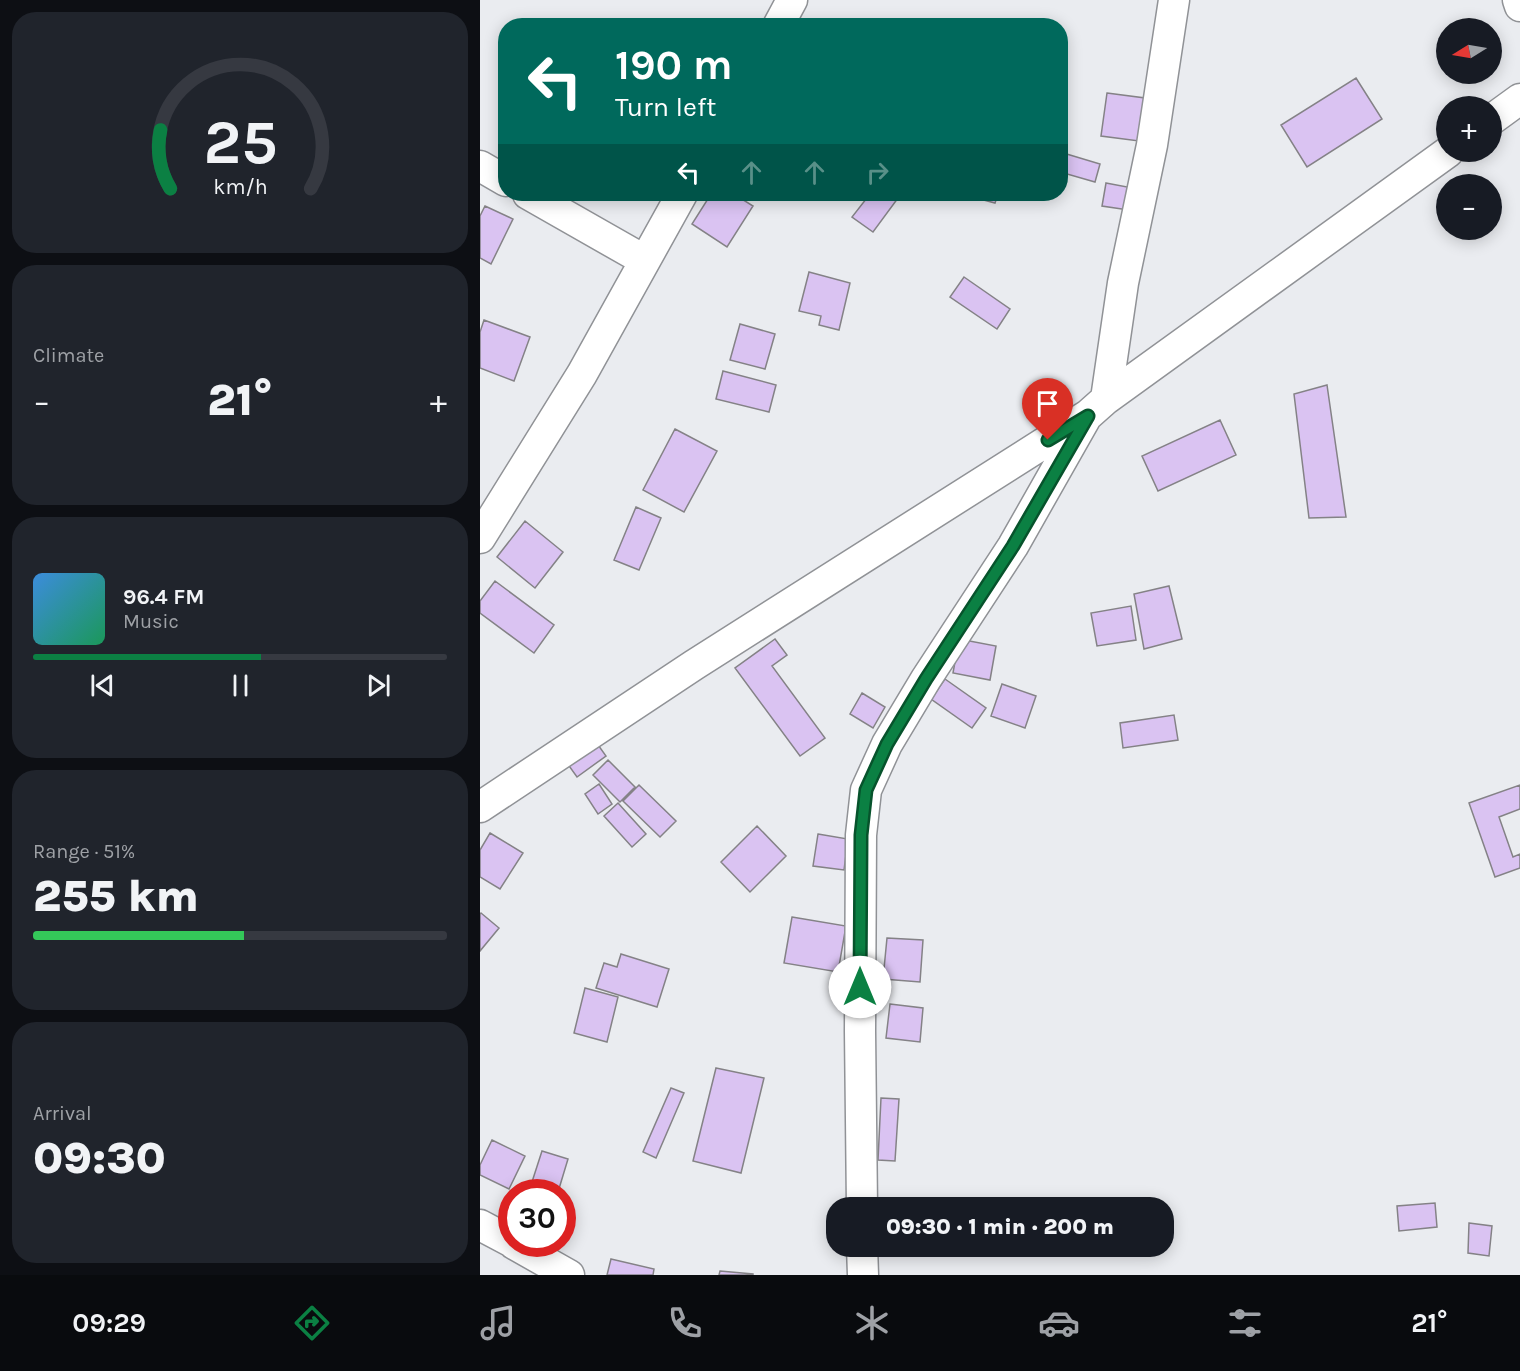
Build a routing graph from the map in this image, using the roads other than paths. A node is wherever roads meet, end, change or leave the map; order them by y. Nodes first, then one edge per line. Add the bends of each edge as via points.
1 (792, 0) edge
2 (1174, 0) edge
3 (1518, 0) edge
4 (1520, 6) edge
5 (782, 18) edge
6 (1520, 99) edge
7 (1502, 112) edge
8 (1436, 161) edge
9 (480, 166) edge
10 (498, 176) edge
11 (540, 201) edge
12 (678, 201) edge
13 (645, 260) junction
14 (1097, 407) junction
15 (480, 538) edge
16 (480, 807) edge
17 (862, 1197) edge
18 (480, 1225) edge
19 (498, 1235) edge
20 (538, 1257) edge
21 (862, 1257) edge
22 (569, 1275) edge
23 (863, 1275) edge

1 - 5 street
2 - 14 street via 1152,145
3 - 4 street
6 - 7 street
8 - 14 street
9 - 10 street
11 - 13 street
12 - 13 street
13 - 15 street via 582,374
14 - 16 street
14 - 17 street via 926,679 887,744 866,790 861,835
18 - 19 street
20 - 22 street
21 - 23 street

